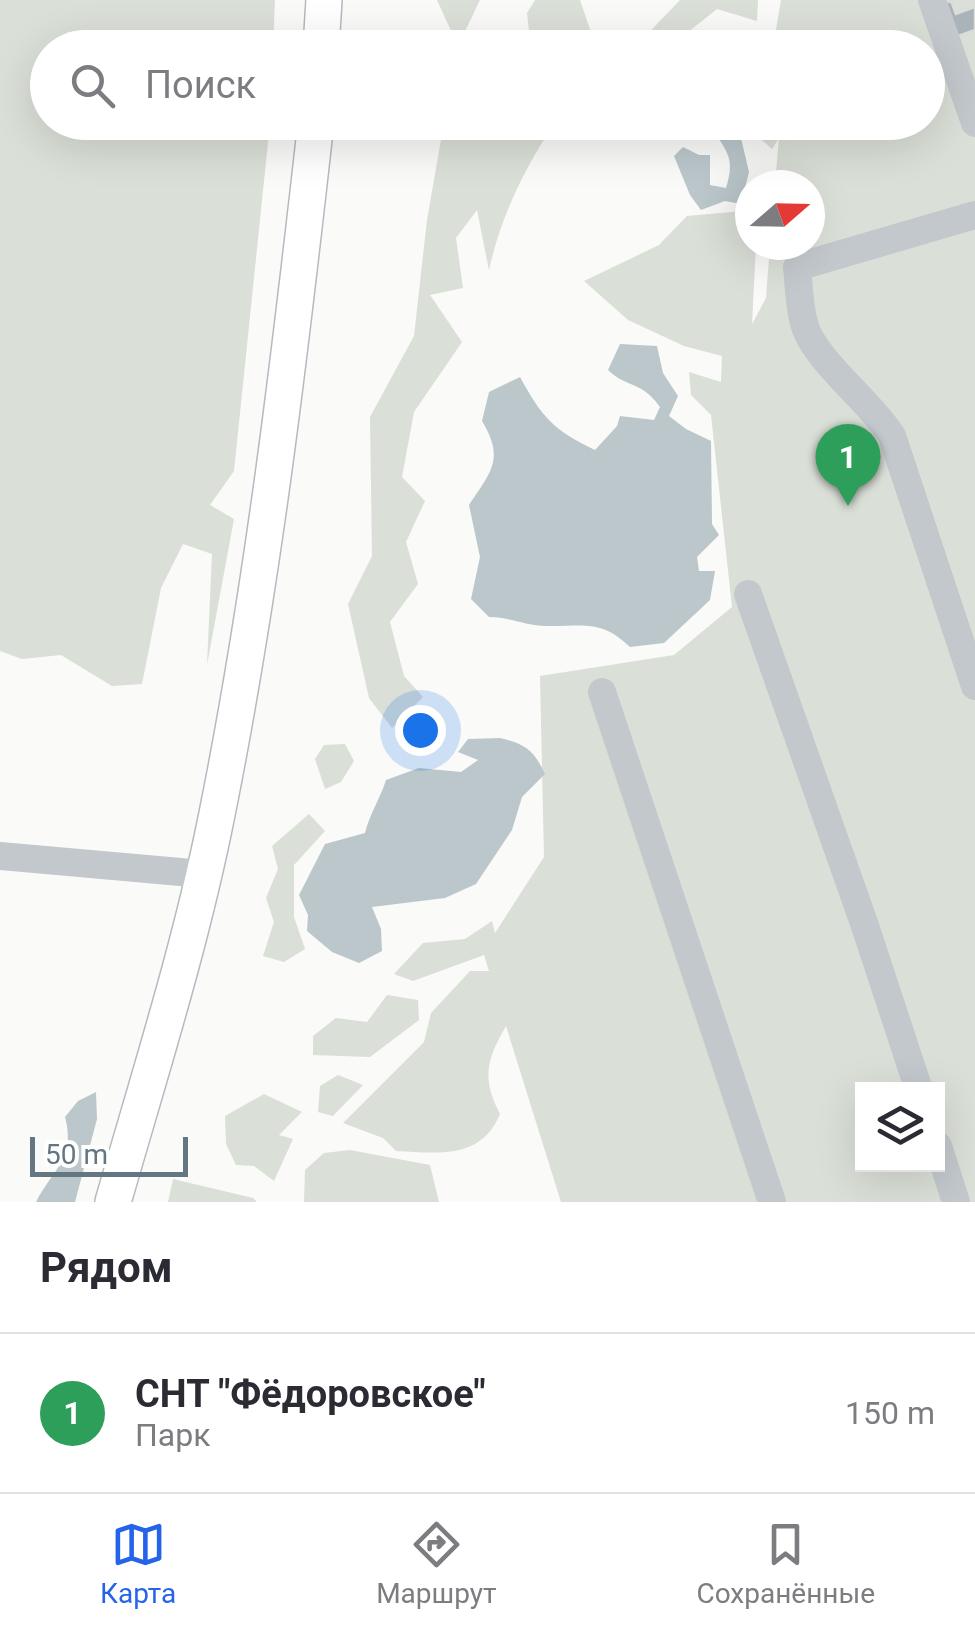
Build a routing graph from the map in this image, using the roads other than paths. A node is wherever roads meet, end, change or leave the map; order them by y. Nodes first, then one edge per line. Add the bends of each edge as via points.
1 (324, 0) edge
2 (932, 0) edge
3 (322, 30) edge
4 (942, 30) edge
5 (945, 37) edge
6 (975, 124) edge
7 (314, 140) edge
8 (975, 215) edge
9 (748, 594) dead end
10 (975, 686) edge
11 (602, 692) dead end
12 (0, 856) edge
13 (203, 874) junction
14 (916, 1082) edge
15 (945, 1168) edge
16 (113, 1202) edge
17 (772, 1202) edge
18 (956, 1202) edge

1 - 3 main road
2 - 4 street
5 - 6 street
7 - 13 main road via 255,601
8 - 10 street via 797,267 804,325 815,346 892,436
9 - 14 street
11 - 17 street
12 - 13 street
13 - 16 main road
15 - 18 street

